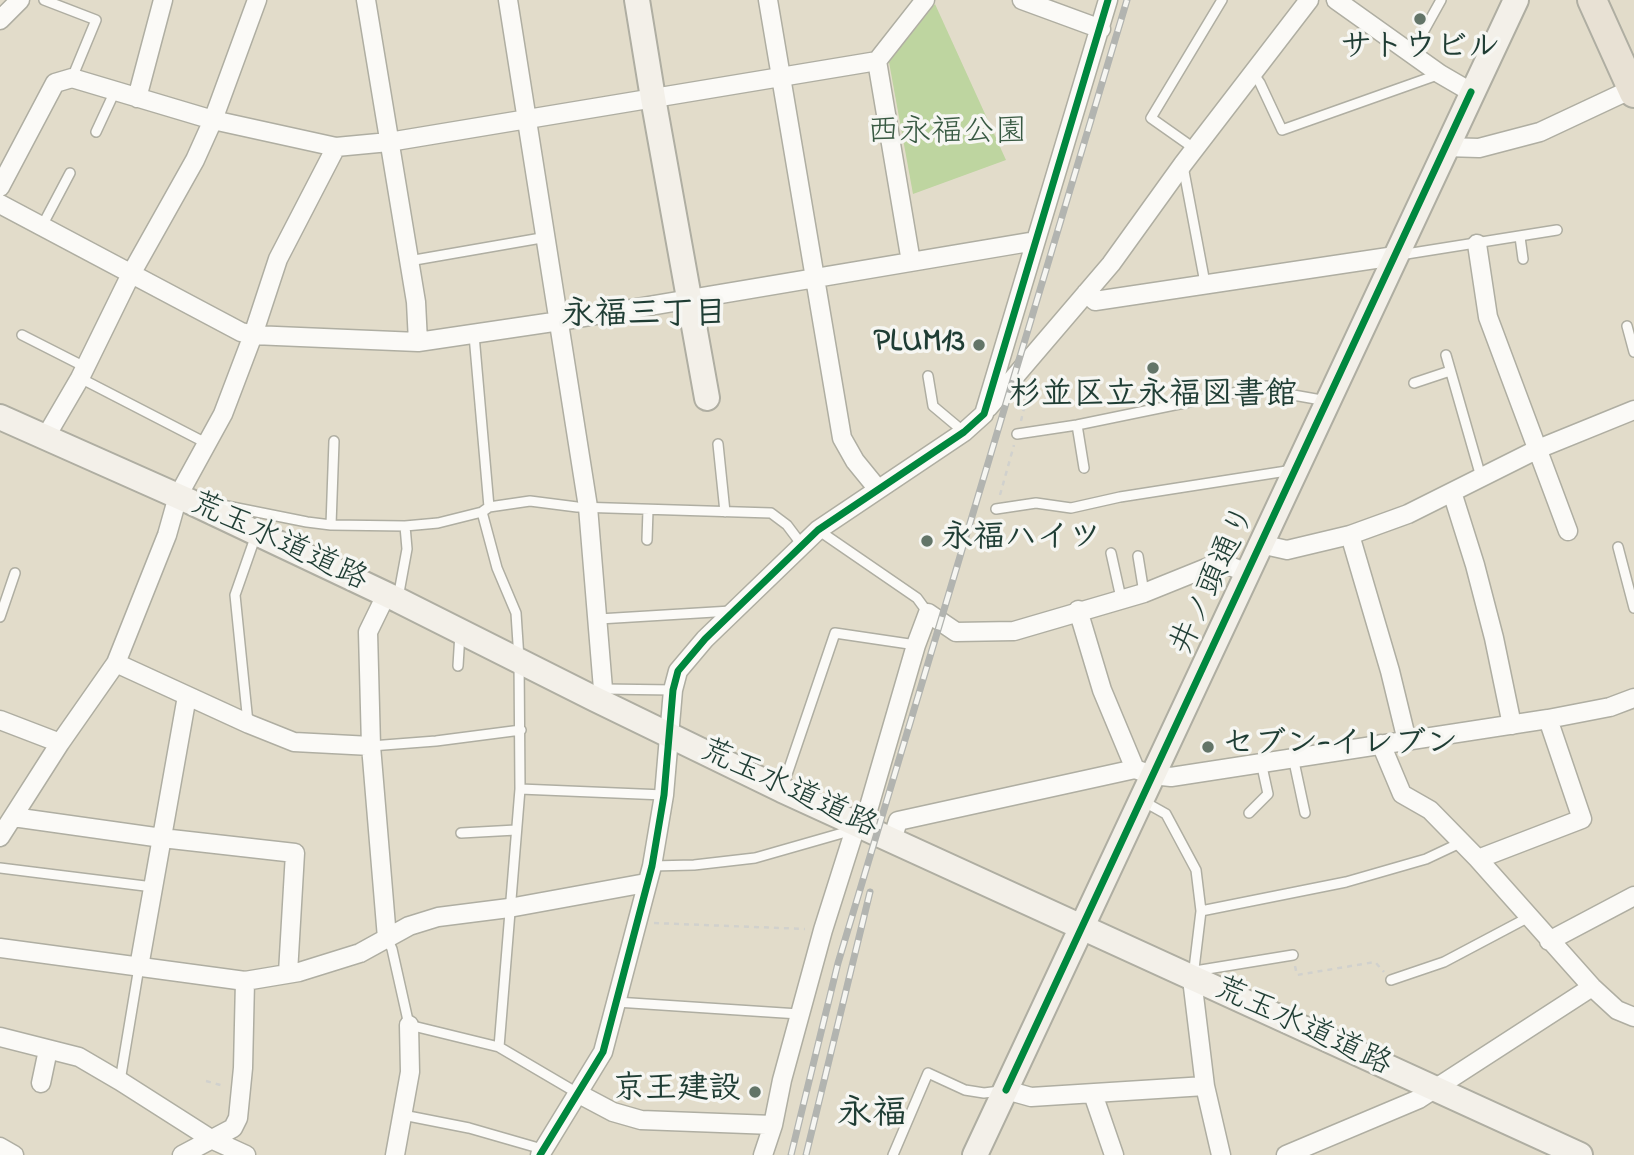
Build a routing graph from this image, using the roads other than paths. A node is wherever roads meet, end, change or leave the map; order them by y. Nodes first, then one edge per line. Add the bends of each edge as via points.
1 (20, 0) edge
2 (44, 0) edge
3 (163, 0) edge
4 (257, 0) edge
5 (366, 0) edge
6 (508, 0) edge
7 (638, 0) edge
8 (768, 0) edge
9 (925, 0) edge
10 (1022, 0) edge
11 (1108, 0) edge
12 (1222, 0) edge
13 (1309, 0) edge
14 (1336, 0) edge
15 (1441, 0) edge
16 (1516, 0) edge
17 (1591, 2) edge
18 (0, 20) edge
19 (1101, 29) junction
20 (1411, 54) junction
21 (877, 61) junction
22 (1253, 74) junction
23 (1440, 74) junction
24 (782, 76) junction
25 (72, 79) junction
26 (1633, 90) edge
27 (115, 91) junction
28 (1471, 92) junction
29 (137, 98) junction
30 (653, 98) junction
31 (529, 119) junction
32 (213, 120) junction
33 (96, 132) dead end
34 (389, 142) junction
35 (335, 146) junction
36 (1445, 147) junction
37 (1195, 149) junction
38 (1183, 164) junction
39 (70, 173) dead end
40 (0, 187) edge
41 (0, 204) edge
42 (42, 226) junction
43 (1557, 230) dead end
44 (547, 237) junction
45 (1520, 237) junction
46 (1035, 241) junction
47 (1477, 244) junction
48 (1395, 256) junction
49 (1523, 259) dead end
50 (409, 261) junction
51 (911, 262) junction
52 (131, 274) junction
53 (816, 277) junction
54 (1205, 283) junction
55 (1086, 293) junction
56 (688, 299) junction
57 (560, 321) junction
58 (1627, 326) dead end
59 (22, 335) dead end
60 (253, 335) junction
61 (474, 335) junction
62 (418, 342) junction
63 (1634, 352) edge
64 (1446, 355) dead end
65 (1450, 371) junction
66 (82, 372) junction
67 (928, 376) dead end
68 (1414, 383) dead end
69 (707, 398) dead end
70 (1327, 401) junction
71 (1634, 410) edge
72 (984, 414) junction
73 (0, 417) edge
74 (1077, 425) junction
75 (964, 432) junction
76 (1017, 434) dead end
77 (45, 438) junction
78 (334, 441) dead end
79 (206, 443) junction
80 (718, 444) dead end
81 (1538, 449) junction
82 (1084, 468) dead end
83 (1294, 470) junction
84 (1482, 477) junction
85 (877, 488) junction
86 (1452, 492) junction
87 (184, 499) junction
88 (588, 507) junction
89 (485, 509) junction
90 (996, 509) dead end
91 (648, 510) junction
92 (724, 512) junction
93 (331, 525) junction
94 (405, 526) junction
95 (818, 530) junction
96 (1568, 531) dead end
97 (257, 535) junction
98 (1350, 535) junction
99 (647, 540) dead end
100 (1260, 544) junction
101 (802, 545) junction
102 (1618, 547) dead end
103 (1111, 553) dead end
104 (1138, 556) dead end
105 (15, 573) dead end
106 (1247, 573) junction
107 (1144, 593) junction
108 (392, 597) junction
109 (1121, 598) junction
110 (1634, 608) edge
111 (1079, 610) junction
112 (733, 611) junction
113 (928, 613) junction
114 (0, 617) edge
115 (599, 619) junction
116 (460, 630) junction
117 (916, 645) junction
118 (519, 659) junction
119 (116, 663) junction
120 (458, 666) dead end
121 (673, 690) junction
122 (599, 694) junction
123 (187, 696) junction
124 (1634, 698) edge
125 (1548, 719) junction
126 (0, 720) edge
127 (249, 724) junction
128 (1512, 724) junction
129 (521, 730) junction
130 (668, 734) junction
131 (1406, 741) junction
132 (60, 743) junction
133 (1381, 744) junction
134 (371, 747) junction
135 (1293, 758) junction
136 (1261, 762) junction
137 (1144, 772) junction
138 (520, 789) junction
139 (782, 790) junction
140 (664, 795) junction
141 (1141, 800) junction
142 (1249, 813) dead end
143 (1306, 813) dead end
144 (13, 817) junction
145 (858, 827) junction
146 (516, 830) junction
147 (461, 833) dead end
148 (0, 837) edge
149 (162, 838) junction
150 (892, 840) junction
151 (1460, 843) junction
152 (1478, 859) junction
153 (0, 868) edge
154 (649, 874) junction
155 (153, 887) junction
156 (1634, 896) edge
157 (509, 908) junction
158 (1201, 911) junction
159 (1529, 918) junction
160 (1082, 927) junction
161 (387, 938) junction
162 (1549, 941) junction
163 (0, 948) edge
164 (1293, 955) road end
165 (139, 967) junction
166 (288, 973) junction
167 (1193, 975) junction
168 (1391, 980) road end
169 (245, 981) junction
170 (1592, 987) junction
171 (615, 1002) junction
172 (799, 1014) junction
173 (1634, 1017) edge
174 (409, 1025) junction
175 (0, 1037) edge
176 (499, 1047) junction
177 (48, 1049) junction
178 (120, 1081) junction
179 (41, 1083) dead end
180 (1205, 1086) junction
181 (1434, 1089) junction
182 (1006, 1090) junction
183 (579, 1094) junction
184 (1093, 1094) junction
185 (403, 1115) junction
186 (773, 1125) junction
187 (211, 1139) junction
188 (0, 1147) edge
189 (541, 1152) edge
190 (240, 1154) edge
191 (14, 1155) edge
192 (182, 1155) edge
193 (395, 1155) edge
194 (762, 1155) edge
195 (893, 1155) edge
196 (975, 1155) edge
197 (1114, 1155) edge
198 (1221, 1155) edge
199 (1286, 1155) edge
200 (1580, 1155) edge

1 - 18 street
2 - 25 lane via 96,20
3 - 29 street
4 - 32 street
5 - 34 street
6 - 31 street
7 - 30 main road
8 - 24 street
9 - 21 street
10 - 19 street
11 - 19 street
12 - 37 lane via 1152,118
13 - 22 street
14 - 20 street
15 - 20 lane
16 - 28 main road, 井ノ頭通り
17 - 26 main road
19 - 46 street
20 - 23 street
21 - 24 street
21 - 51 street
22 - 23 lane via 1282,130
22 - 37 street
23 - 28 street
24 - 30 street
24 - 53 street
25 - 27 street
25 - 40 street via 55,83
26 - 36 street via 1541,132 1479,148
27 - 29 street
27 - 33 lane
28 - 36 main road, 井ノ頭通り
29 - 32 street
30 - 31 street
30 - 56 main road
31 - 34 street
31 - 44 street
32 - 35 street
32 - 52 street
34 - 35 street
34 - 50 street
35 - 60 street via 278,258
36 - 48 main road, 井ノ頭通り
37 - 38 street
38 - 54 lane
38 - 55 street
39 - 42 lane
41 - 42 street
42 - 52 street
43 - 45 lane
44 - 50 lane
44 - 57 street
45 - 47 lane
45 - 49 lane
46 - 51 street
46 - 72 street
47 - 48 lane
47 - 81 street via 1488,317
48 - 54 street
48 - 70 main road, 井ノ頭通り
50 - 62 street
51 - 53 street
52 - 60 street
52 - 66 street
53 - 56 street
53 - 85 street via 842,438
54 - 55 street via 1095,301
55 - 72 street
56 - 57 street
56 - 69 main road
57 - 61 street
57 - 88 street
58 - 63 lane
59 - 66 lane
60 - 62 street
60 - 79 street via 223,414
61 - 62 street
61 - 89 lane
64 - 65 lane
65 - 68 lane
65 - 84 lane
66 - 77 street
66 - 79 lane
67 - 75 lane via 933,406
70 - 74 lane via 1267,386
70 - 83 main road, 井ノ頭通り
71 - 81 street
72 - 75 street
73 - 77 main road, 荒玉水道道路
74 - 76 lane
74 - 82 lane
75 - 85 street
77 - 87 main road, 荒玉水道道路
78 - 93 lane
79 - 87 street
80 - 92 lane
81 - 84 street
81 - 96 street
83 - 90 lane via 1071,508 1036,503
83 - 100 main road, 井ノ頭通り
84 - 86 street
85 - 95 street
86 - 98 street
86 - 128 street via 1494,638
87 - 93 lane
87 - 97 main road, 荒玉水道道路
87 - 119 street
88 - 89 lane via 530,501
88 - 91 lane
88 - 115 street
89 - 94 lane via 438,523
89 - 118 lane via 497,568 516,613
91 - 92 lane
91 - 99 lane
92 - 101 lane via 771,513
93 - 94 lane
94 - 108 lane via 407,549
95 - 101 street
95 - 113 lane via 917,598
97 - 108 main road, 荒玉水道道路
97 - 127 lane via 235,595
98 - 100 street via 1287,550
98 - 131 street
100 - 106 main road, 井ノ頭通り
101 - 112 street
102 - 110 lane
103 - 109 lane
104 - 107 lane
105 - 114 lane
106 - 107 street via 1230,566 1211,566
106 - 137 main road, 井ノ頭通り
107 - 109 street
108 - 116 main road, 荒玉水道道路
108 - 134 street via 368,632
109 - 111 street
111 - 113 street via 1014,631 990,632 956,632
111 - 137 street via 1102,690
112 - 115 lane
112 - 121 street via 678,671
113 - 117 street
115 - 122 street
116 - 118 main road, 荒玉水道道路
116 - 120 lane
117 - 139 lane via 835,633
117 - 145 street via 866,817
118 - 122 main road, 荒玉水道道路
118 - 129 lane
119 - 123 street
119 - 132 street
121 - 122 lane
121 - 130 street
122 - 130 main road, 荒玉水道道路
123 - 127 street
123 - 149 street
124 - 125 street
125 - 128 street
125 - 152 street via 1582,819
126 - 132 street
127 - 134 street via 294,742
128 - 131 street
129 - 134 lane
129 - 138 lane
130 - 139 main road, 荒玉水道道路
130 - 140 street
131 - 133 street
132 - 144 street
133 - 135 street
133 - 151 street via 1402,794 1430,810
134 - 161 street
135 - 136 street
135 - 143 lane
136 - 137 street via 1171,777
136 - 142 lane via 1268,794
137 - 141 main road, 井ノ頭通り
137 - 150 street via 898,821
138 - 140 lane
138 - 146 lane
139 - 145 main road, 荒玉水道道路
140 - 154 street
141 - 158 lane via 1166,814 1181,840 1196,870
141 - 160 main road, 井ノ頭通り
144 - 148 street
144 - 149 street
145 - 150 main road, 荒玉水道道路
145 - 154 lane via 755,858
145 - 172 street
146 - 147 lane
146 - 157 lane
149 - 155 street
149 - 166 street via 295,853
150 - 160 main road, 荒玉水道道路
151 - 152 street
151 - 158 lane via 1426,859 1346,882
152 - 159 street
153 - 155 lane
154 - 157 street
154 - 171 street
155 - 165 street
156 - 162 street
157 - 161 street via 438,917
157 - 176 lane
158 - 167 lane
159 - 162 street
159 - 168 lane via 1444,962
160 - 167 main road, 荒玉水道道路
160 - 182 main road, 井ノ頭通り
161 - 166 street via 360,953
161 - 174 lane
162 - 170 street
163 - 165 street
164 - 167 lane
165 - 169 street
165 - 178 lane
166 - 169 street
167 - 180 street
167 - 181 main road, 荒玉水道道路
169 - 187 street via 238,1118 233,1128
170 - 173 street via 1617,1010
170 - 181 street
171 - 172 lane
171 - 183 street via 603,1052
172 - 186 street
174 - 176 lane
174 - 185 street via 410,1072
175 - 177 street
176 - 183 lane
177 - 178 street via 79,1057
177 - 179 street
178 - 187 street
180 - 184 street
180 - 198 street
181 - 199 street via 1419,1100
181 - 200 main road, 荒玉水道道路
182 - 184 street via 1031,1097
182 - 195 lane via 965,1090 928,1073
182 - 196 main road, 井ノ頭通り
183 - 186 street via 641,1120
183 - 189 street
184 - 197 street
185 - 189 lane via 469,1128
185 - 193 street
186 - 194 street
187 - 190 street
187 - 192 street
188 - 191 street

